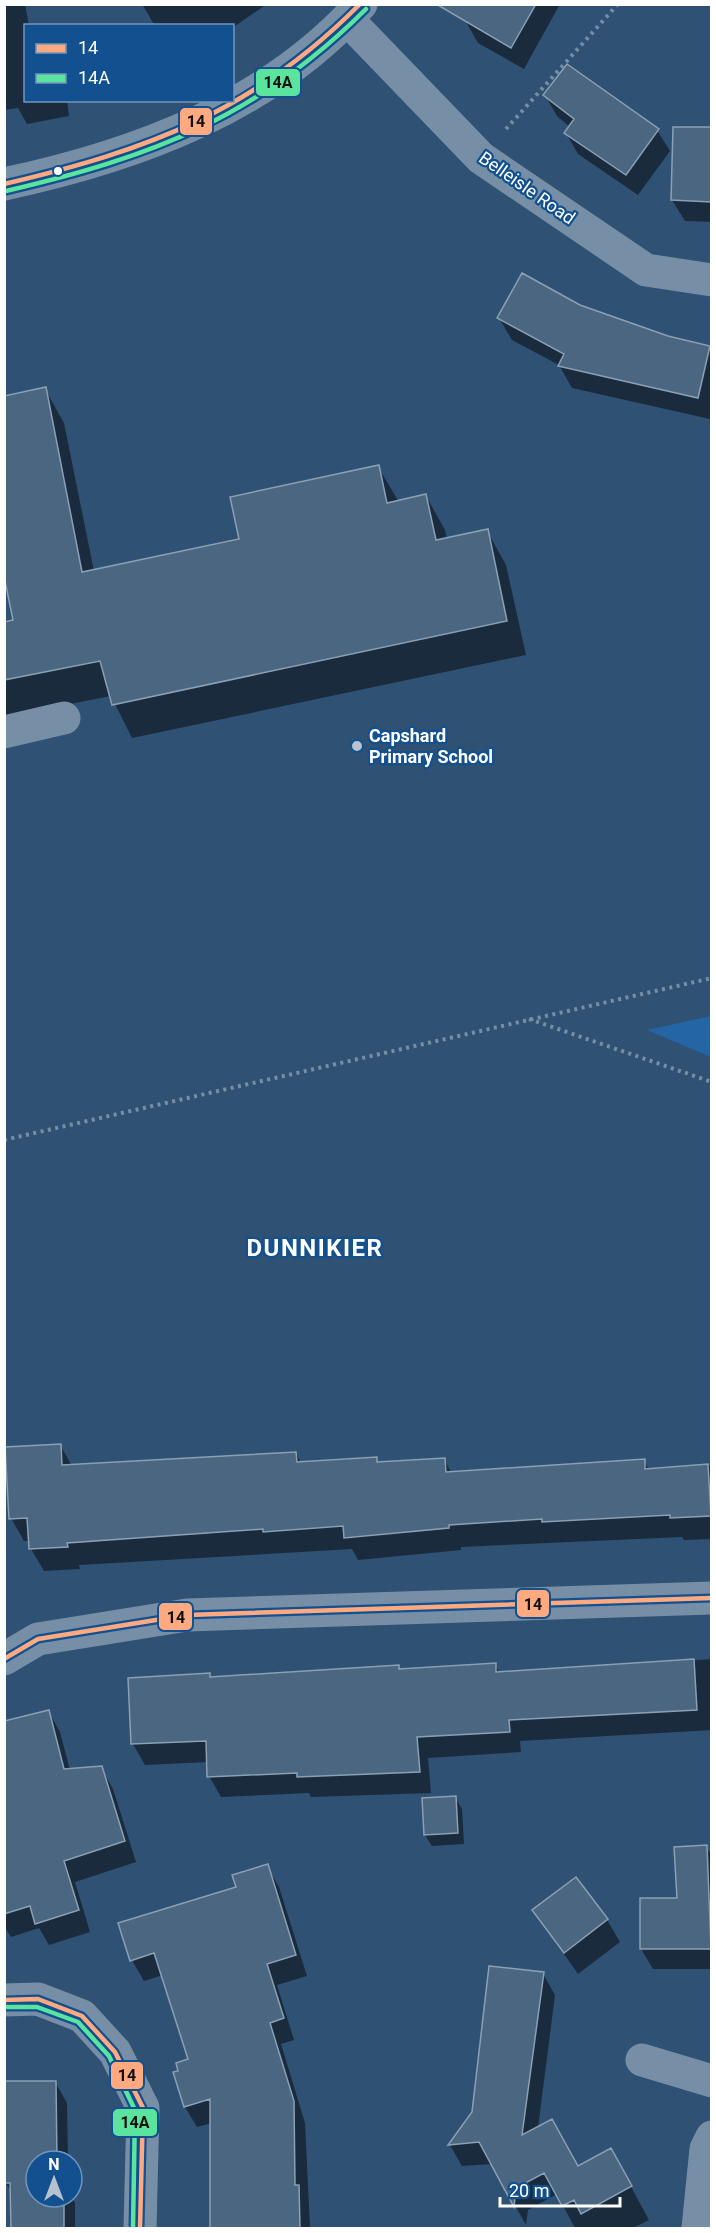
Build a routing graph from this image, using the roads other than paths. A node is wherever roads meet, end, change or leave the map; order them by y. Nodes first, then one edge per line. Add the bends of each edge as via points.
1 (354, 12) edge
2 (4, 184) edge
3 (711, 280) edge
4 (64, 718) dead end
5 (4, 732) edge
6 (711, 1598) edge
7 (4, 1659) edge
8 (4, 2000) edge
9 (642, 2060) dead end
10 (711, 2081) edge
11 (711, 2137) edge
12 (140, 2229) edge
13 (698, 2229) edge

1 - 2 street via 284,74 205,120 111,158
1 - 3 street, Belleisle Road via 481,158 646,270
4 - 5 street
6 - 7 street via 187,1615 38,1639
8 - 12 street via 38,1999 81,2016 115,2052 143,2108
9 - 10 street
11 - 13 street via 706,2149

